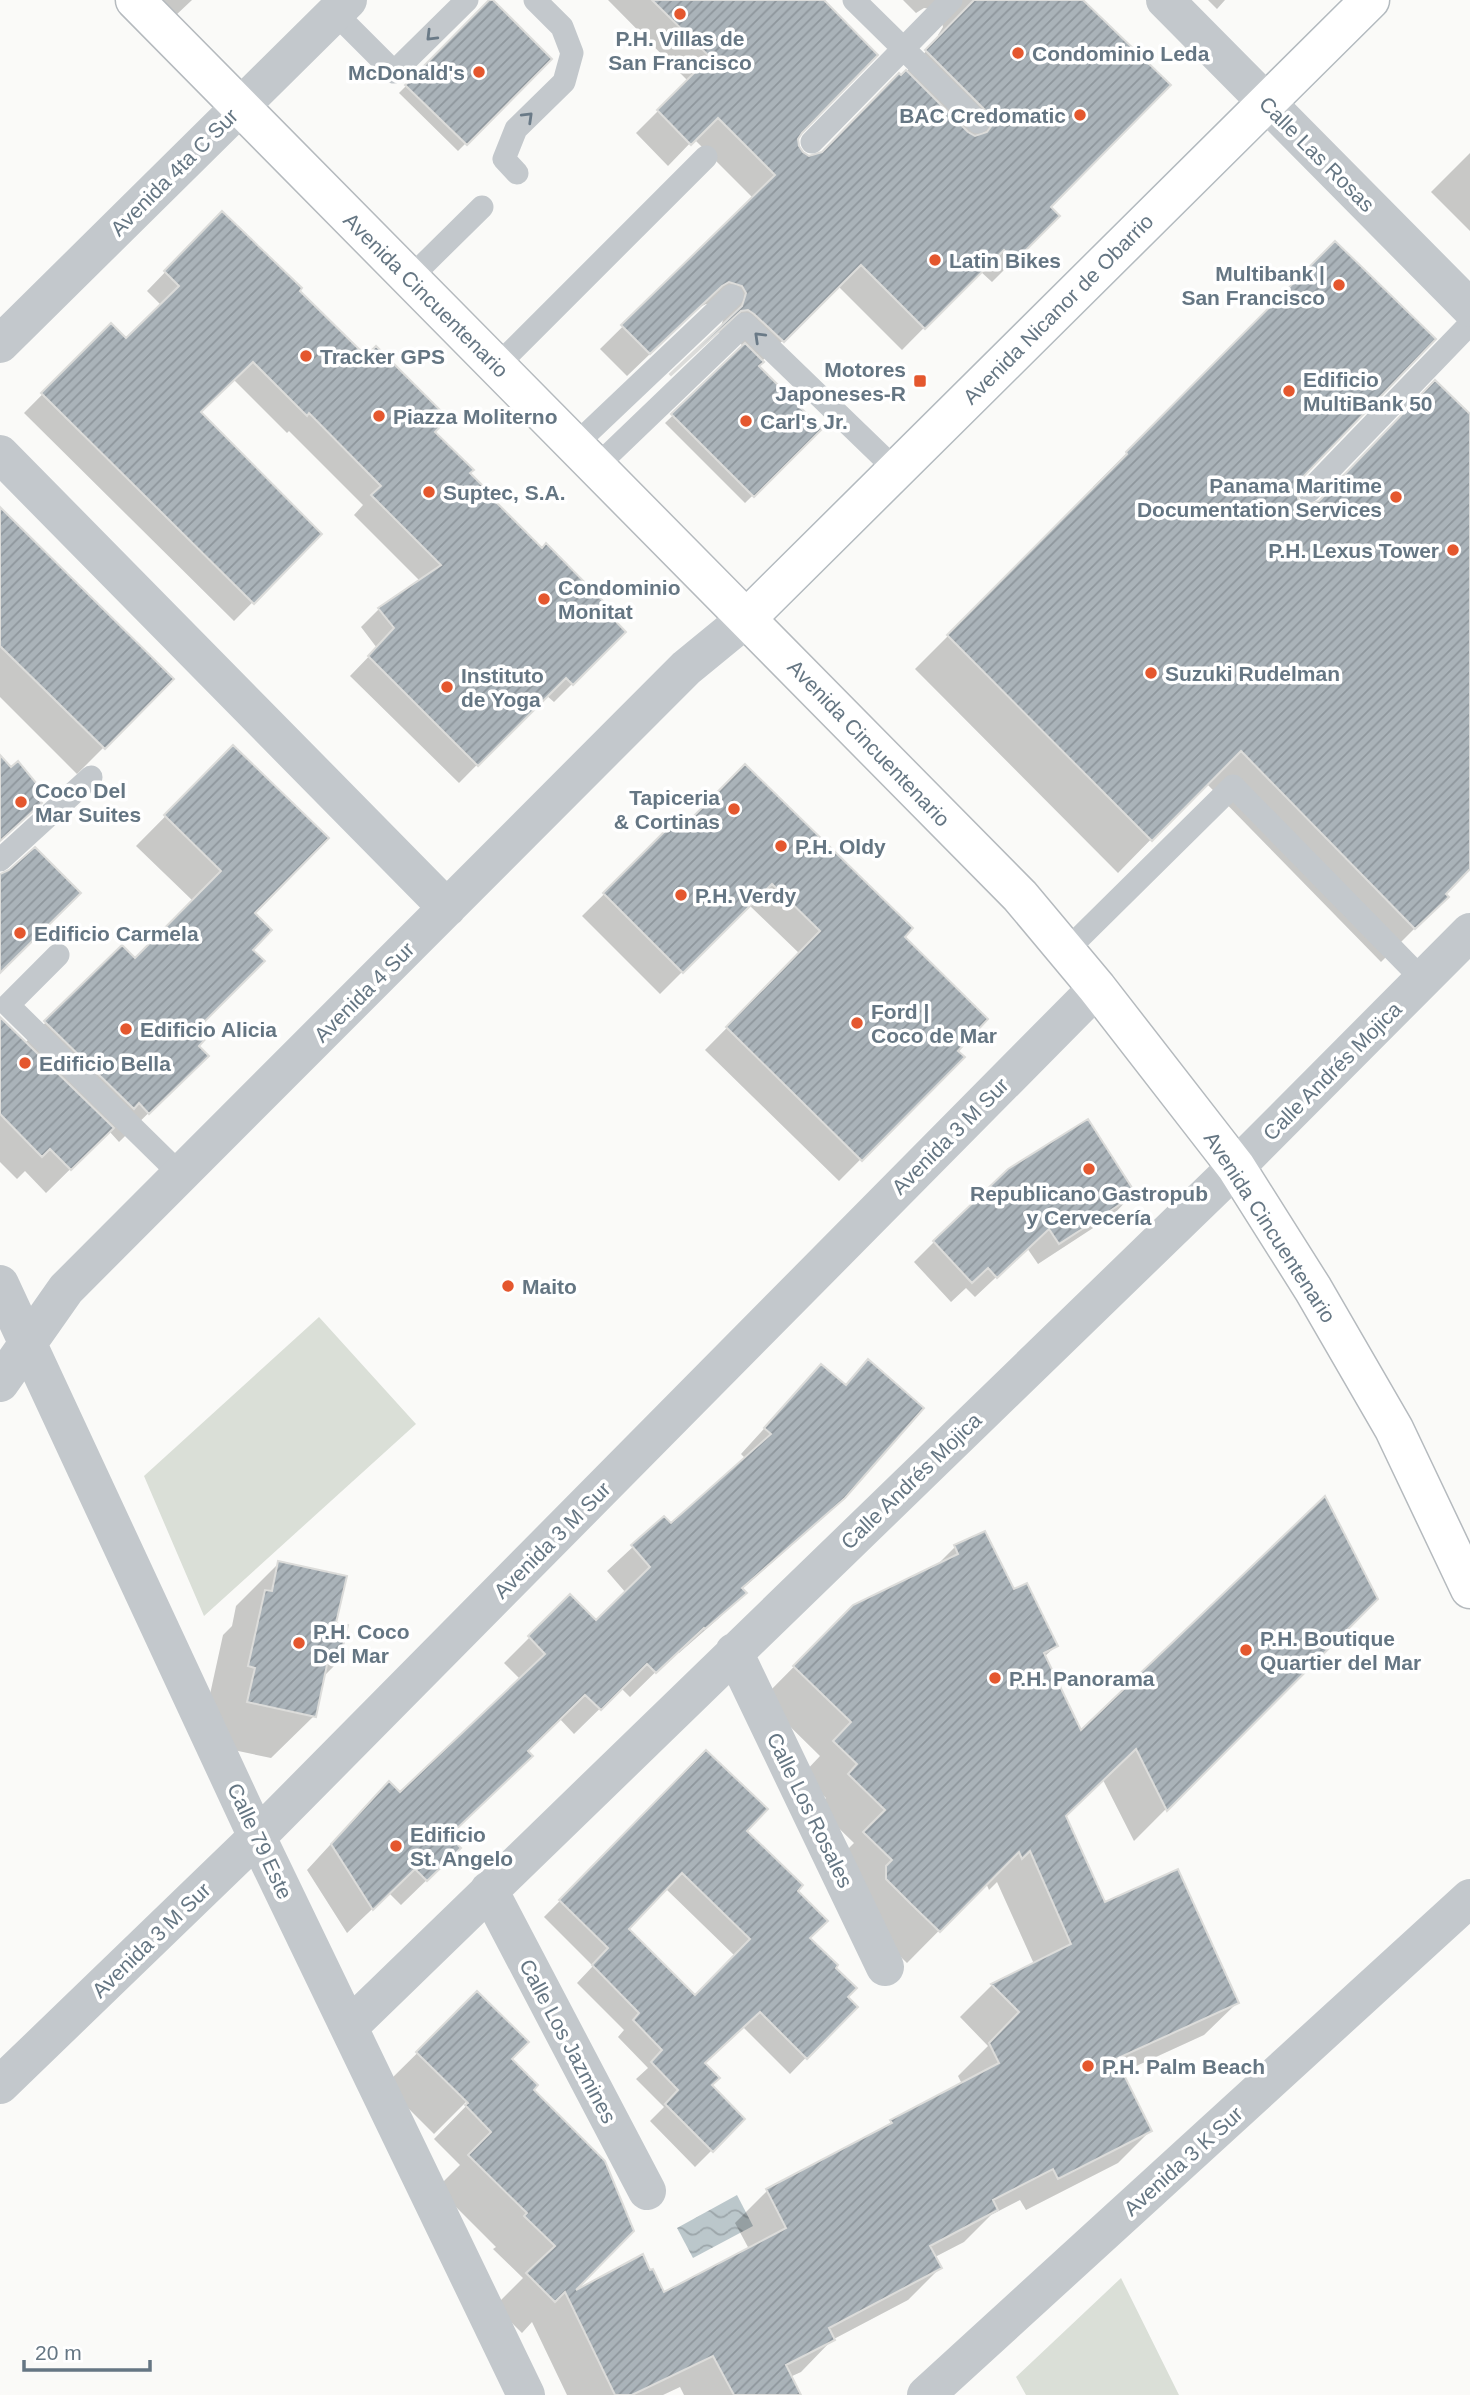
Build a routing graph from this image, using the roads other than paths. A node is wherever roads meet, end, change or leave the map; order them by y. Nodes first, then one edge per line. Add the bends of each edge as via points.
1 (135, 0) edge
2 (467, 0) edge
3 (535, 0) edge
4 (854, 0) edge
5 (951, 0) edge
6 (1165, 0) edge
7 (1370, 0) edge
8 (341, 7) edge
9 (903, 49) junction
10 (1267, 103) junction
11 (240, 107) junction
12 (978, 122) dead end
13 (812, 142) dead end
14 (706, 157) dead end
15 (517, 173) dead end
16 (482, 207) dead end
17 (410, 278) junction
18 (732, 296) dead end
19 (1470, 308) edge
20 (1470, 324) edge
21 (0, 344) edge
22 (496, 366) junction
23 (0, 454) edge
24 (586, 456) junction
25 (897, 470) junction
26 (1309, 491) dead end
27 (747, 618) junction
28 (91, 777) dead end
29 (0, 860) edge
30 (447, 908) junction
31 (1470, 932) edge
32 (1066, 951) junction
33 (58, 955) dead end
34 (1422, 979) junction
35 (1097, 988) junction
36 (1236, 1167) junction
37 (181, 1175) junction
38 (0, 1284) edge
39 (29, 1342) junction
40 (0, 1383) edge
41 (1470, 1589) edge
42 (734, 1652) junction
43 (257, 1837) junction
44 (489, 1890) junction
45 (1470, 1898) edge
46 (885, 1967) dead end
47 (349, 2027) junction
48 (0, 2085) edge
49 (648, 2191) dead end
50 (526, 2395) edge
51 (926, 2395) edge

1 - 11 main road, Avenida Cincuentenario
2 -> 8 lane via 394,72
15 -> 3 lane via 504,159 516,129 564,82 572,54 562,26
4 - 9 lane
5 - 9 lane
6 - 10 street, Calle Las Rosas
7 - 10 main road, Avenida Nicanor de Obarrio
8 - 11 street, Avenida 4ta C Sur
9 - 12 lane
9 - 13 lane
10 - 19 street, Calle Las Rosas
10 - 25 main road, Avenida Nicanor de Obarrio
11 - 17 main road, Avenida Cincuentenario
11 - 21 street, Avenida 4ta C Sur
14 - 22 lane
16 - 17 lane
17 - 22 main road, Avenida Cincuentenario
18 - 24 lane
20 - 26 lane
22 - 24 main road, Avenida Cincuentenario
23 - 30 street
25 -> 24 lane via 746,324
24 - 27 main road, Avenida Cincuentenario
25 - 27 main road, Avenida Nicanor de Obarrio
27 - 30 street, Avenida 4 Sur via 686,668
27 - 32 main road, Avenida Cincuentenario via 1020,896
28 - 29 lane
30 - 37 street, Avenida 4 Sur
31 - 34 street, Calle Andrés Mojica
32 - 34 lane via 1233,786
32 - 35 main road, Avenida Cincuentenario
33 - 37 lane via 8,1005
34 - 36 street, Calle Andrés Mojica
35 - 36 main road, Avenida Cincuentenario
35 - 43 street, Avenida 3 M Sur
36 - 41 main road, Avenida Cincuentenario via 1394,1429
36 - 42 street, Calle Andrés Mojica
37 - 39 street, Avenida 4 Sur via 66,1289
38 - 39 street, Calle 79 Este
39 - 40 street, Avenida 4 Sur
39 - 43 street, Calle 79 Este
42 - 44 street, Calle Andrés Mojica
42 - 46 street, Calle Los Rosales
43 - 47 street, Calle 79 Este
43 - 48 street, Avenida 3 M Sur
44 - 47 street, Calle Andrés Mojica
44 - 49 street, Calle Los Jazmines
45 - 51 street, Avenida 3 K Sur
47 - 50 street, Calle 79 Este

